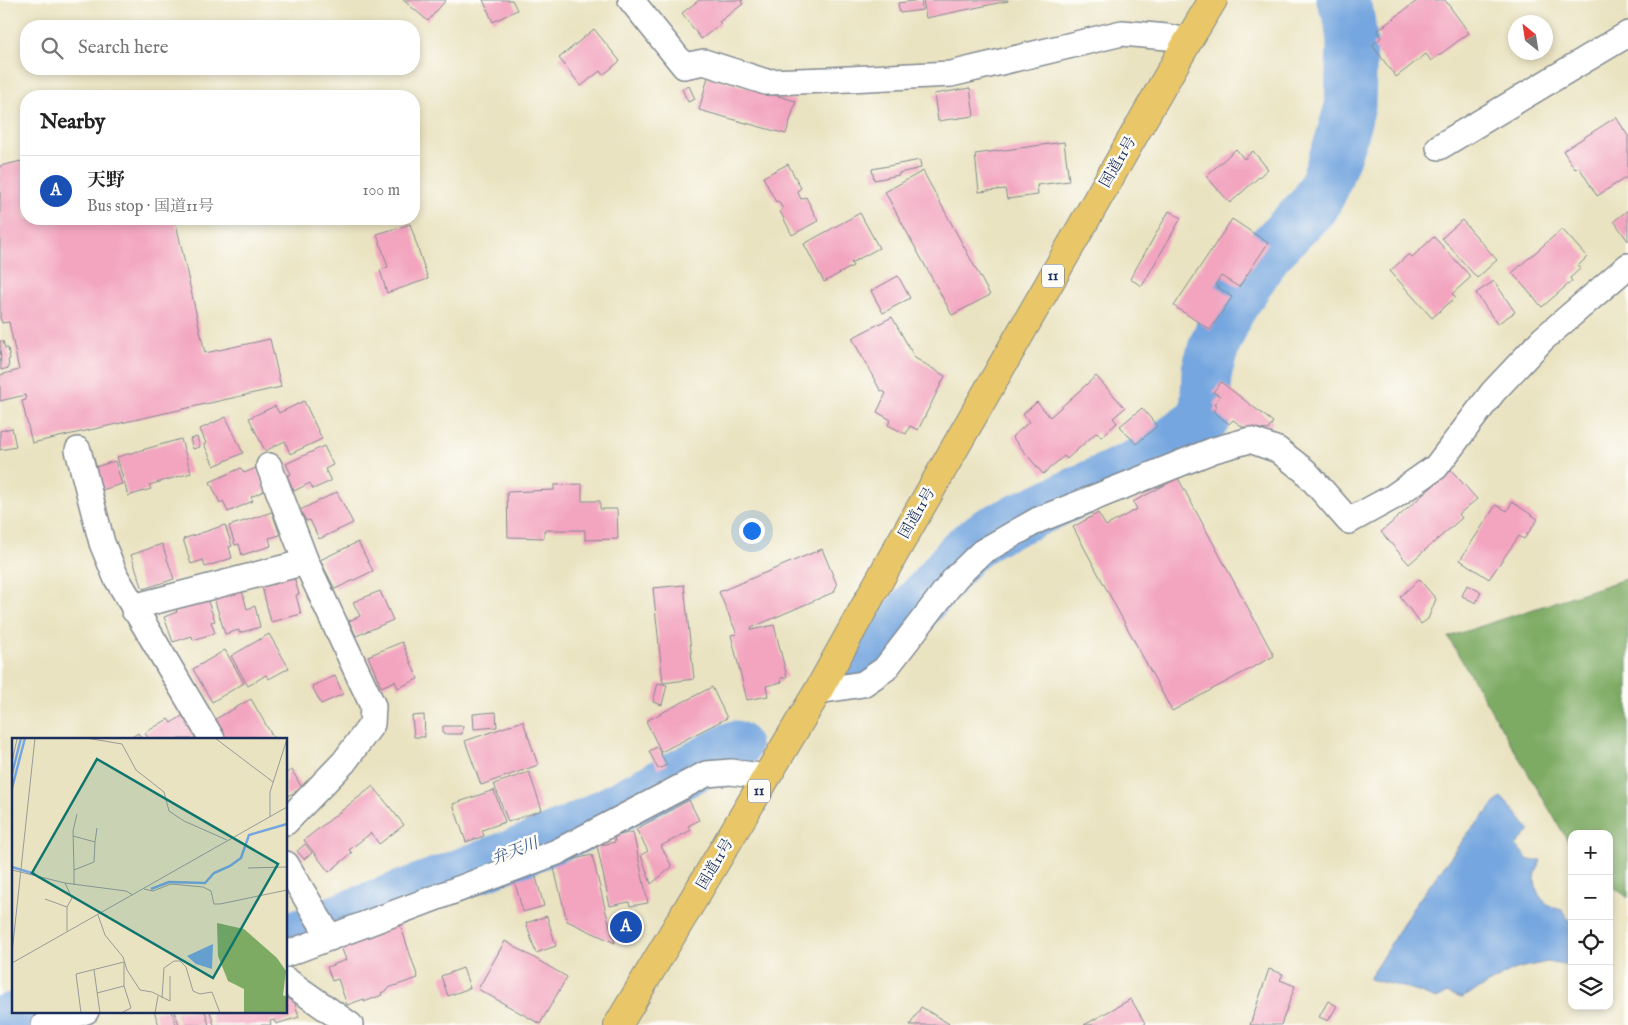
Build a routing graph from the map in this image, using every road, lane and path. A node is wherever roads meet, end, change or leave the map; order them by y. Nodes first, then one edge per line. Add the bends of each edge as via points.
1 (630, 0) edge
2 (1213, 0) edge
3 (1628, 34) edge
4 (1188, 41) junction
5 (1439, 147) dead end
6 (1628, 266) edge
7 (78, 450) dead end
8 (269, 466) dead end
9 (306, 562) junction
10 (134, 610) junction
11 (818, 691) junction
12 (211, 738) edge
13 (767, 777) junction
14 (288, 820) edge
15 (288, 867) edge
16 (330, 938) junction
17 (288, 953) edge
18 (288, 981) edge
19 (83, 1012) edge
20 (44, 1025) edge
21 (350, 1025) edge
22 (618, 1025) edge

1 - 4 street via 684,66 704,62 766,82 951,74 1122,33
2 - 4 highway, 国道11号 / 11
3 - 5 street
4 - 11 highway, 国道11号 / 11
6 - 11 street via 1543,339 1493,392 1436,467 1394,497 1349,521 1305,471 1278,450 1250,440 1214,450 1038,520 982,552 956,577 886,669 863,684
7 - 10 street via 102,543
8 - 9 street
9 - 10 street via 144,604
9 - 14 street via 373,706 372,724 344,762
10 - 12 street
11 - 13 highway, 国道11号 / 11
13 - 16 street via 731,772 706,774 557,852
13 - 22 highway, 国道11号 / 11
15 - 16 street
16 - 17 street
18 - 21 street
19 - 20 street

